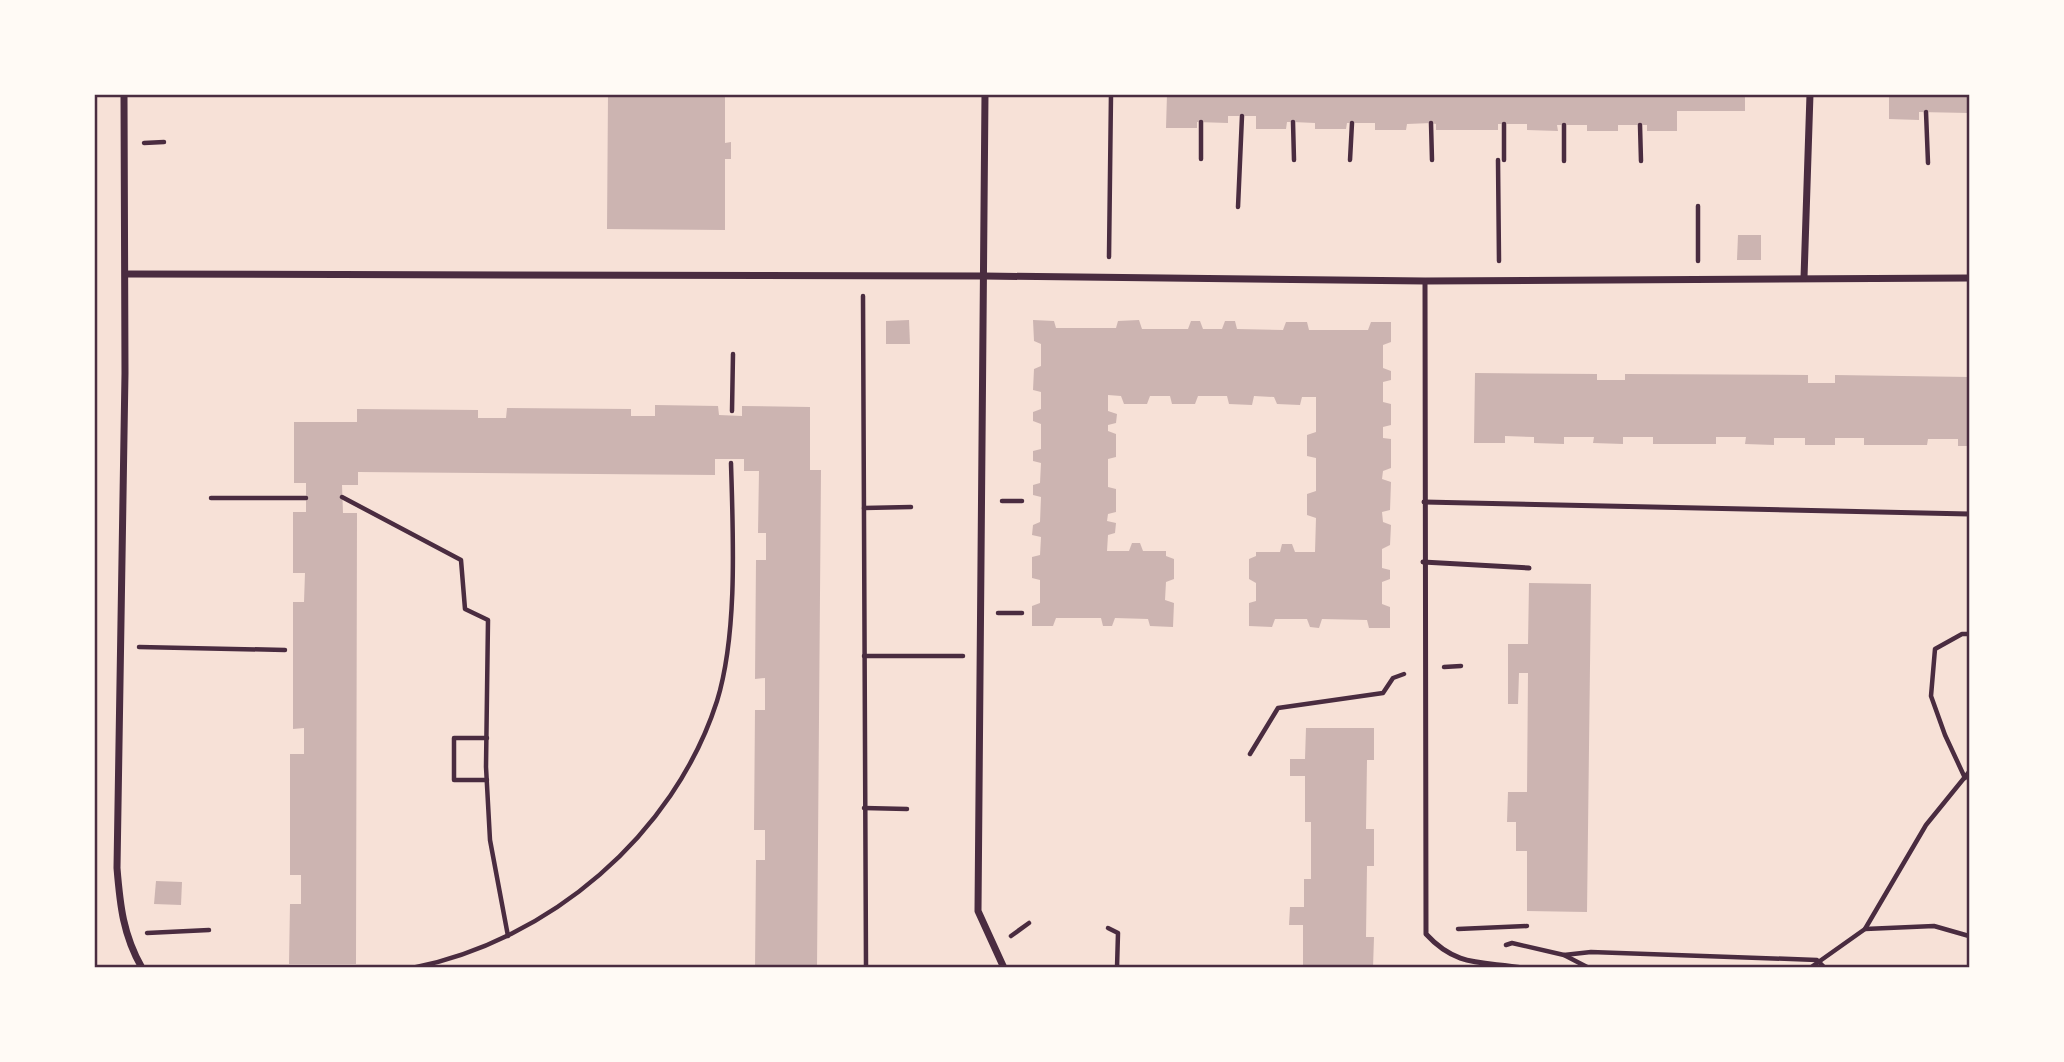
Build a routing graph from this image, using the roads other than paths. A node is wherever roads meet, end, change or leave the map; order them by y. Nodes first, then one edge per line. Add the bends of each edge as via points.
1 (124, 94) edge
2 (985, 94) edge
3 (1810, 94) edge
4 (126, 274) junction
5 (984, 276) junction
6 (1804, 278) junction
7 (1969, 278) edge
8 (1425, 281) junction
9 (1424, 502) junction
10 (1969, 514) edge
11 (1423, 562) junction
12 (1529, 568) dead end
13 (142, 968) edge
14 (1004, 968) edge
15 (1523, 968) edge

1 - 4 street
2 - 5 street
3 - 6 street
4 - 5 street
4 - 13 street via 117,868 120,914 128,945
5 - 8 street
5 - 14 street via 978,911
6 - 7 street
6 - 8 street
8 - 9 lane
9 - 10 lane
9 - 11 lane
11 - 12 lane
11 - 15 lane via 1426,934 1457,958

